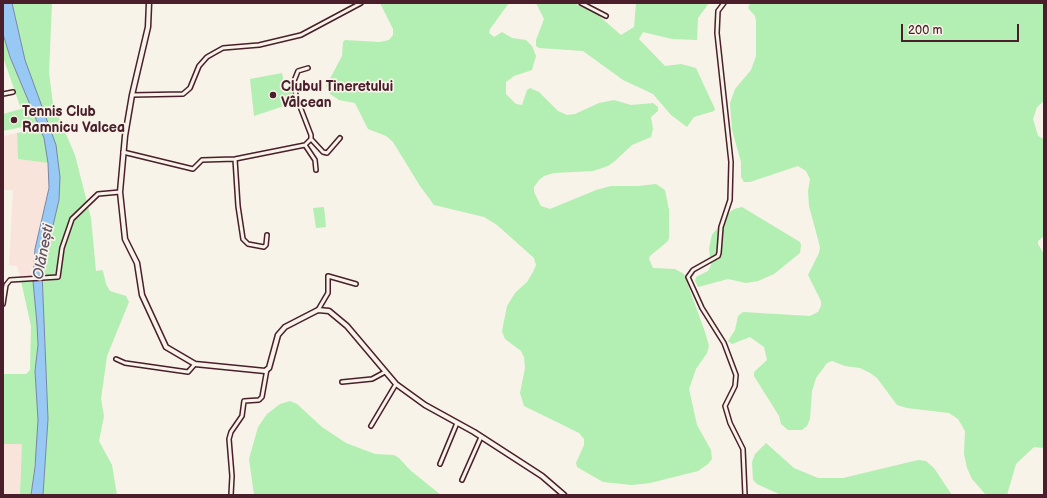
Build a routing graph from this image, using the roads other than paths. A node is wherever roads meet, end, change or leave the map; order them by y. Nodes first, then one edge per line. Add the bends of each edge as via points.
1 (361, 3) edge
2 (580, 3) edge
3 (724, 3) edge
4 (148, 4) edge
5 (606, 16) dead end
6 (308, 68) dead end
7 (13, 92) dead end
8 (3, 94) edge
9 (132, 95) junction
10 (340, 138) dead end
11 (311, 139) junction
12 (306, 145) junction
13 (123, 152) junction
14 (234, 159) junction
15 (316, 170) dead end
16 (120, 192) junction
17 (267, 235) dead end
18 (356, 284) dead end
19 (3, 304) edge
20 (318, 310) junction
21 (116, 359) dead end
22 (195, 364) junction
23 (267, 370) junction
24 (385, 372) junction
25 (342, 382) dead end
26 (396, 384) junction
27 (457, 423) junction
28 (371, 426) dead end
29 (481, 436) junction
30 (440, 464) dead end
31 (462, 480) dead end
32 (231, 495) edge
33 (564, 495) edge
34 (745, 495) edge

1 - 9 street via 301,35 259,45 223,48 207,57 199,66 190,88 183,94
2 - 5 street
3 - 34 street via 718,11 717,33 731,162 730,200 721,227 718,256 693,270 688,276 702,308 724,343 736,375 735,386 725,406 743,449
4 - 9 street via 148,27
6 - 11 street via 295,74 294,87
7 - 8 street
9 - 13 street
10 - 11 street via 327,153
11 - 12 street
12 - 14 street
12 - 15 street via 315,160
13 - 14 street via 191,169 196,168 202,160
13 - 16 street
14 - 17 street via 243,239 248,244 264,247
16 - 19 street via 98,194 72,219 62,248 58,277 13,279 6,285
16 - 22 street via 124,234 137,263 142,295 166,347
18 - 20 street via 328,276 328,293
20 - 23 street via 281,330
20 - 24 street via 329,311 343,321
21 - 22 street via 125,363 188,372
22 - 23 street
23 - 32 street via 262,397 259,400 244,401 242,416 231,432
24 - 25 street via 372,379
24 - 26 street
26 - 27 street via 425,405
26 - 28 street
27 - 29 street
27 - 30 street
29 - 31 street
29 - 33 street via 551,482

